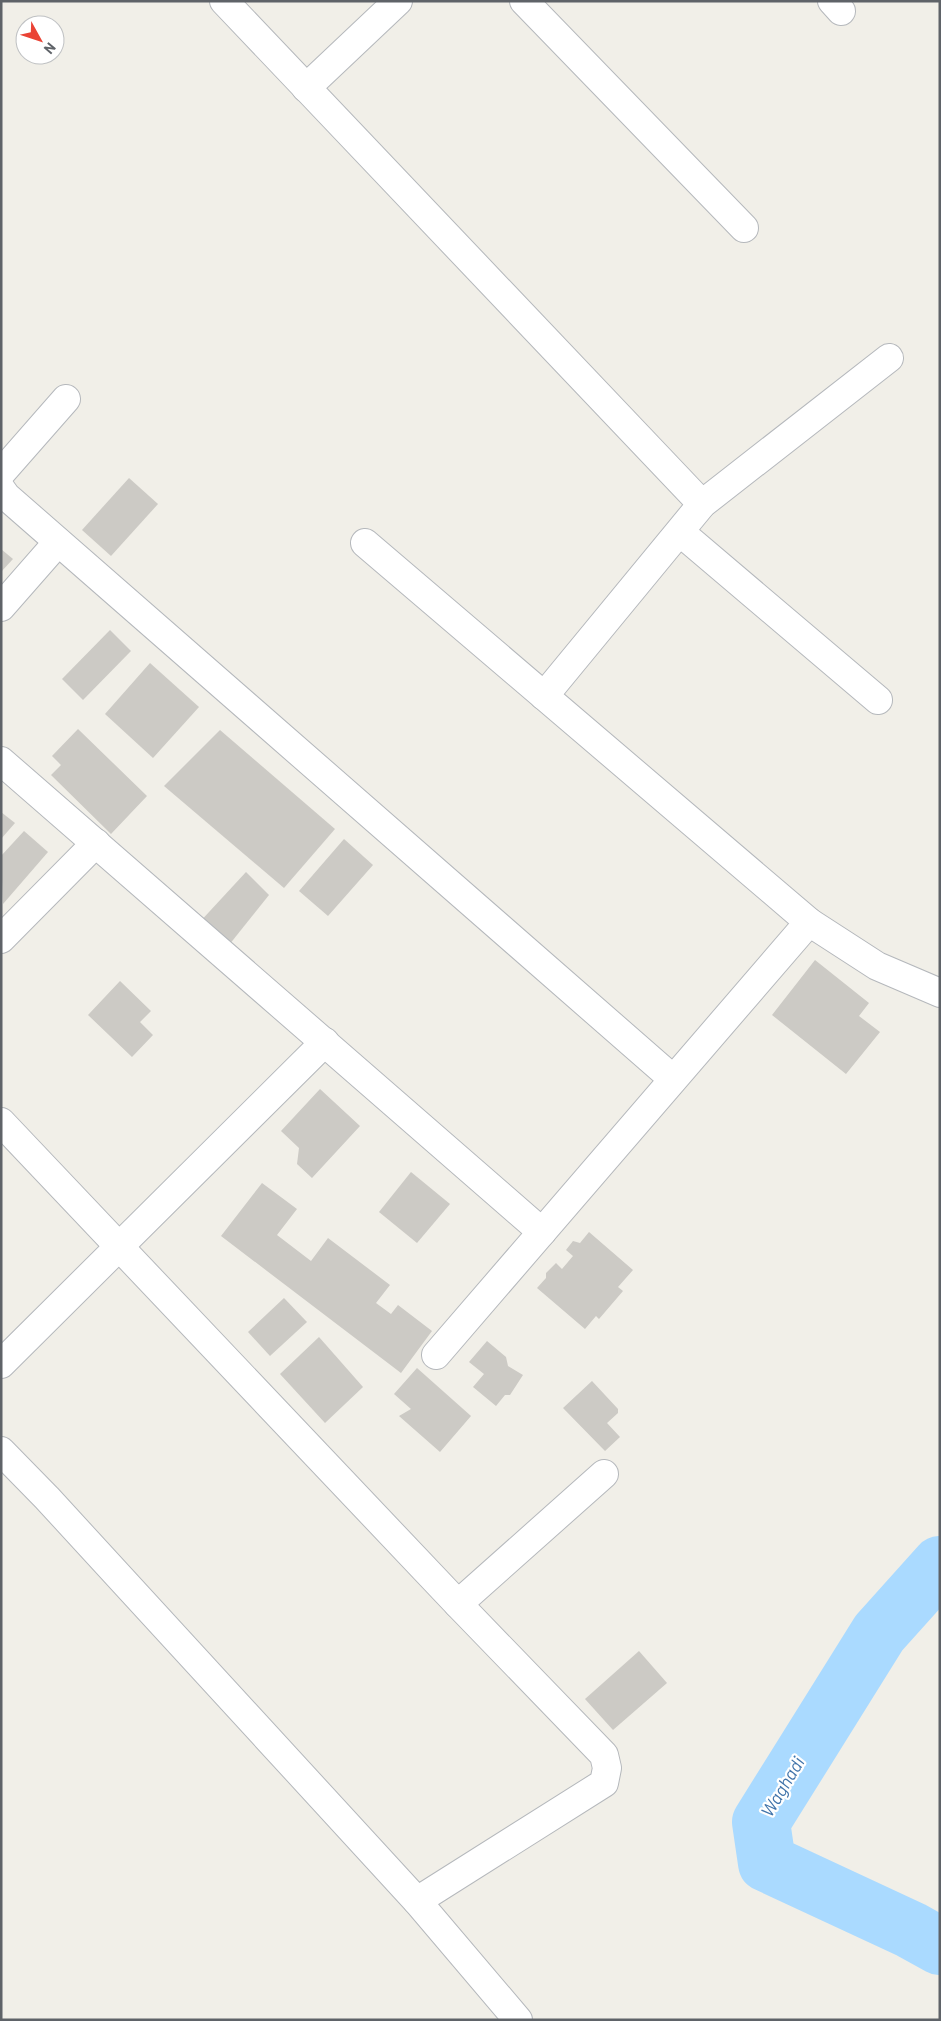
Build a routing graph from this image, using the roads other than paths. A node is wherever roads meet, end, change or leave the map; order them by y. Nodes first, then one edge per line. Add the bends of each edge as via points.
1 (224, 1) edge
2 (398, 1) edge
3 (524, 1) edge
4 (306, 88) junction
5 (744, 228) dead end
6 (889, 358) dead end
7 (66, 399) dead end
8 (1, 473) edge
9 (1, 490) edge
10 (702, 504) junction
11 (680, 532) junction
12 (58, 542) junction
13 (365, 543) dead end
14 (1, 607) edge
15 (544, 696) junction
16 (878, 700) dead end
17 (1, 762) edge
18 (96, 843) junction
19 (809, 922) junction
20 (1, 939) edge
21 (940, 993) edge
22 (325, 1042) junction
23 (673, 1080) junction
24 (1, 1122) edge
25 (542, 1232) junction
26 (120, 1246) junction
27 (436, 1354) dead end
28 (1, 1364) edge
29 (1, 1451) edge
30 (604, 1474) dead end
31 (458, 1604) junction
32 (417, 1901) junction
33 (518, 2020) edge

1 - 4 street
2 - 4 street
3 - 5 street
4 - 10 street
6 - 10 street
7 - 8 street
9 - 12 street
10 - 11 street
11 - 15 street
11 - 16 street
12 - 14 street
12 - 23 street
13 - 15 street
15 - 19 street
17 - 18 street
18 - 20 street
18 - 22 street
19 - 21 street via 877,966
19 - 23 street
22 - 25 street
22 - 26 street
23 - 25 street
24 - 26 street
25 - 27 street
26 - 28 street
26 - 31 street
29 - 32 street
30 - 31 street
31 - 32 street via 604,1755 607,1768 604,1783 599,1787
32 - 33 street

